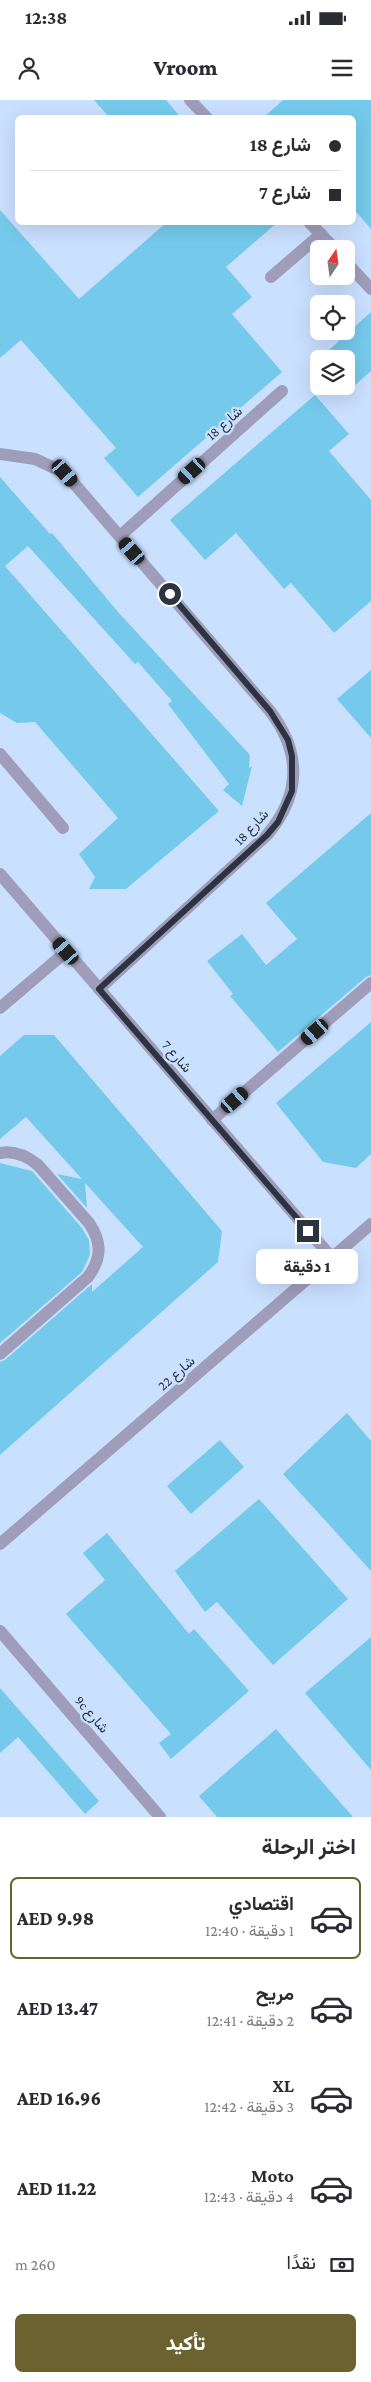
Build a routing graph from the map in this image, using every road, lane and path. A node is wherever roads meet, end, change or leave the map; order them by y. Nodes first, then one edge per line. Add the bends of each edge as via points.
1 (190, 100) edge
2 (204, 115) edge
3 (312, 225) edge
4 (321, 234) junction
5 (327, 240) edge
6 (355, 272) edge
7 (271, 277) dead end
8 (371, 289) edge
9 (282, 391) dead end
10 (0, 454) edge
11 (120, 536) junction
12 (0, 754) edge
13 (63, 828) dead end
14 (0, 874) edge
15 (66, 951) junction
16 (371, 983) edge
17 (99, 989) junction
18 (0, 1008) edge
19 (212, 1120) junction
20 (0, 1153) edge
21 (371, 1224) edge
22 (332, 1258) junction
23 (0, 1354) edge
24 (0, 1544) edge
25 (0, 1631) edge
26 (160, 1817) edge

1 - 2 street
3 - 4 street
4 - 5 street
4 - 7 street
6 - 8 street
9 - 11 street, شارع 18
10 - 11 street, شارع 18 via 35,459 65,473
11 - 17 street, شارع 18 via 280,724 290,748 294,774 286,807 267,835
12 - 13 street
14 - 15 street, شارع 7
15 - 17 street, شارع 7
15 - 18 street
16 - 19 street
17 - 19 street, شارع 7
19 - 22 street, شارع 7
20 - 23 street via 18,1153 38,1165 96,1232 100,1256 88,1277
21 - 22 street, شارع 22
22 - 24 street, شارع 22
25 - 26 street, 9c شارع

